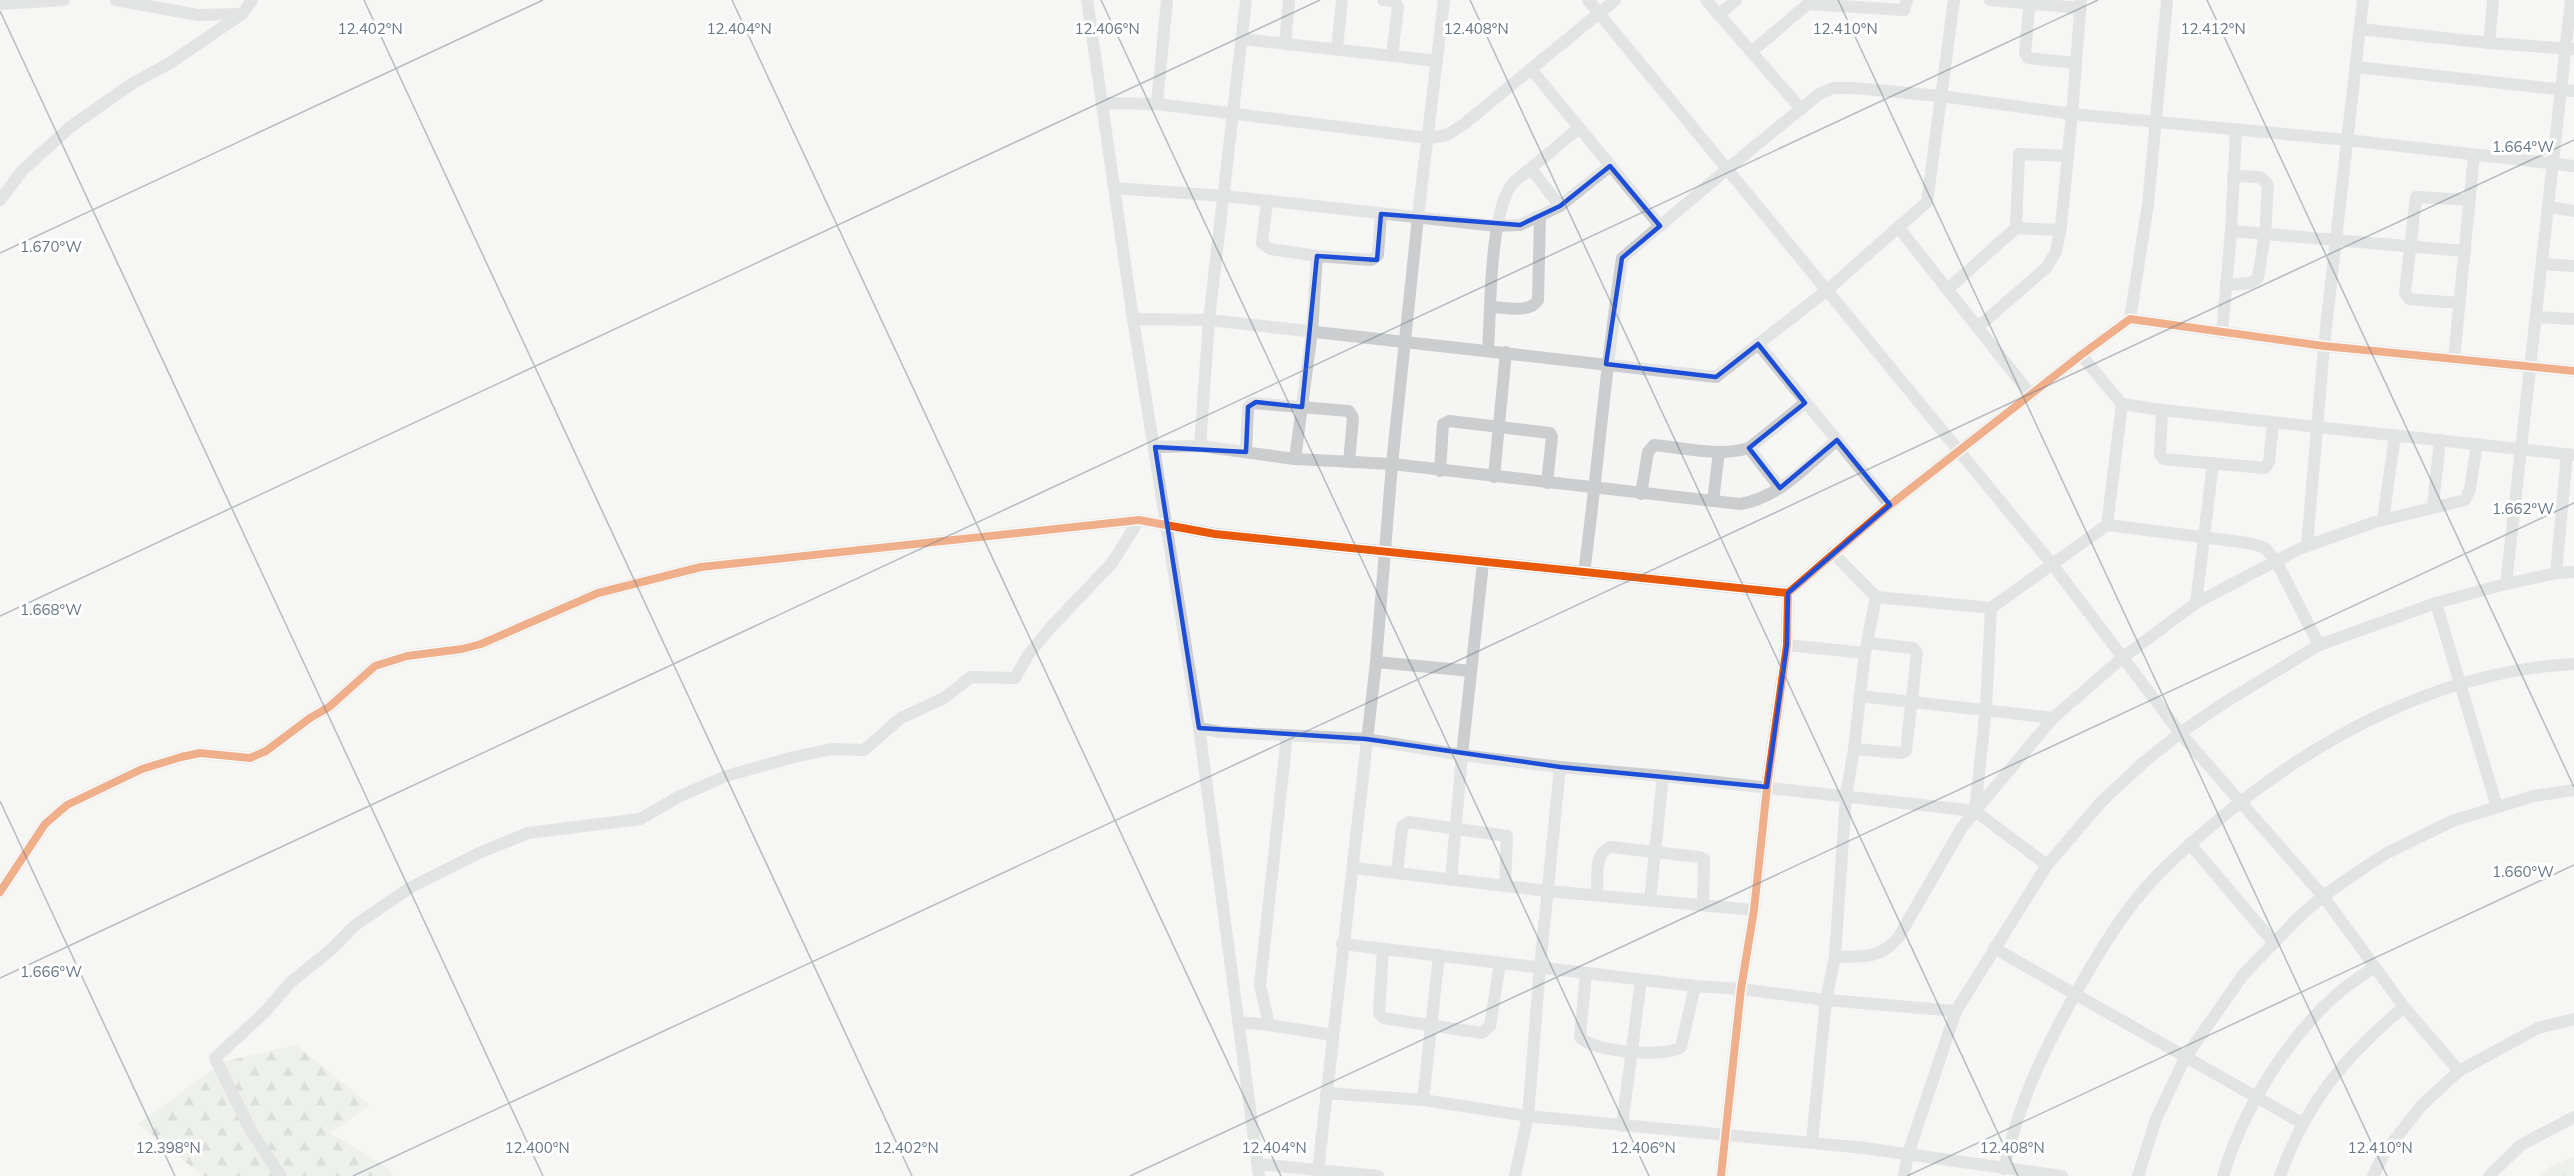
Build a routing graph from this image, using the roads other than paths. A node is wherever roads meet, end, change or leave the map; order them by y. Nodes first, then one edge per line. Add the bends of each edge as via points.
1 (64, 0) edge
2 (116, 0) edge
3 (252, 0) edge
4 (1087, 0) edge
5 (1167, 0) edge
6 (1246, 0) edge
7 (1289, 0) edge
8 (1342, 0) edge
9 (1383, 0) edge
10 (1444, 0) edge
11 (1588, 0) edge
12 (1615, 0) edge
13 (1706, 0) edge
14 (1736, 0) edge
15 (1907, 0) edge
16 (1954, 0) edge
17 (1990, 0) edge
18 (2167, 0) edge
19 (2363, 0) edge
20 (2493, 0) edge
21 (2572, 1) edge
22 (2030, 2) edge
23 (0, 4) edge
24 (2081, 4) edge
25 (242, 14) junction
26 (1598, 14) junction
27 (1718, 15) junction
28 (2360, 28) junction
29 (1243, 39) junction
30 (1285, 43) junction
31 (2489, 43) junction
32 (1337, 48) junction
33 (2570, 49) edge
34 (1750, 52) junction
35 (1392, 56) junction
36 (1437, 61) junction
37 (2076, 63) junction
38 (2356, 67) junction
39 (1532, 69) junction
40 (2568, 90) edge
41 (1941, 96) junction
42 (1104, 103) junction
43 (1157, 104) junction
44 (1801, 109) junction
45 (1234, 114) junction
46 (2072, 114) junction
47 (2155, 120) junction
48 (1580, 128) junction
49 (2236, 129) junction
50 (1428, 138) junction
51 (2348, 140) junction
52 (2474, 155) junction
53 (2068, 156) junction
54 (2553, 164) junction
55 (1610, 166) junction
56 (2574, 166) edge
57 (1531, 169) junction
58 (1726, 170) junction
59 (2233, 176) junction
60 (1115, 188) junction
61 (1224, 196) junction
62 (0, 200) edge
63 (2469, 200) junction
64 (1267, 201) junction
65 (1560, 206) junction
66 (2548, 207) junction
67 (2574, 211) edge
68 (1381, 214) junction
69 (1540, 216) junction
70 (1418, 217) junction
71 (1496, 226) junction
72 (1660, 226) junction
73 (1898, 227) junction
74 (2016, 228) junction
75 (2060, 230) junction
76 (2231, 231) junction
77 (2265, 234) junction
78 (2337, 240) junction
79 (2410, 247) junction
80 (2465, 251) junction
81 (1317, 256) junction
82 (2542, 264) junction
83 (2574, 266) edge
84 (2226, 285) junction
85 (1948, 289) junction
86 (1826, 291) junction
87 (2459, 303) junction
88 (1491, 306) junction
89 (2537, 317) junction
90 (1133, 319) junction
91 (2130, 319) junction
92 (2574, 319) edge
93 (1209, 320) junction
94 (1978, 327) junction
95 (1311, 331) junction
96 (2222, 333) junction
97 (1405, 342) junction
98 (1758, 344) junction
99 (2324, 346) junction
100 (1488, 350) junction
101 (1506, 352) junction
102 (2081, 355) junction
103 (2454, 359) junction
104 (1606, 364) junction
105 (2532, 366) junction
106 (2574, 371) edge
107 (2031, 395) junction
108 (1805, 403) junction
109 (2122, 404) junction
110 (1302, 407) junction
111 (2162, 410) junction
112 (2273, 423) junction
113 (2318, 427) junction
114 (1497, 428) junction
115 (2395, 435) junction
116 (1837, 440) junction
117 (2440, 440) junction
118 (2478, 444) junction
119 (1200, 446) junction
120 (1155, 447) junction
121 (1749, 448) junction
122 (2521, 448) junction
123 (1959, 450) junction
124 (1246, 452) junction
125 (1719, 452) junction
126 (2571, 454) edge
127 (1295, 459) junction
128 (1349, 462) junction
129 (2212, 463) junction
130 (1392, 464) junction
131 (1440, 471) junction
132 (1494, 477) junction
133 (1547, 483) junction
134 (1595, 488) junction
135 (1780, 488) junction
136 (1641, 494) junction
137 (1713, 501) junction
138 (1890, 505) junction
139 (2433, 506) junction
140 (1139, 520) junction
141 (2383, 520) junction
142 (1167, 525) junction
143 (2106, 525) junction
144 (2205, 539) junction
145 (2307, 546) junction
146 (1386, 552) junction
147 (1833, 552) junction
148 (2276, 561) junction
149 (1483, 563) junction
150 (2052, 564) junction
151 (2574, 572) edge
152 (1584, 573) junction
153 (2556, 573) junction
154 (2506, 584) junction
155 (1788, 592) junction
156 (1876, 597) junction
157 (2196, 603) junction
158 (2436, 603) junction
159 (1991, 608) junction
160 (1787, 645) junction
161 (2319, 645) junction
162 (1866, 648) junction
163 (2122, 658) junction
164 (1376, 662) junction
165 (2574, 664) edge
166 (1471, 671) junction
167 (2460, 686) junction
168 (1860, 696) junction
169 (1911, 702) junction
170 (1986, 709) junction
171 (2053, 718) junction
172 (1199, 728) junction
173 (2180, 733) junction
174 (1287, 735) junction
175 (1366, 739) junction
176 (1854, 749) junction
177 (1462, 756) junction
178 (1560, 767) junction
179 (1663, 776) junction
180 (1767, 787) junction
181 (2574, 790) edge
182 (1846, 795) junction
183 (2240, 802) junction
184 (2497, 807) junction
185 (1975, 811) junction
186 (1455, 830) junction
187 (2190, 844) junction
188 (1655, 851) junction
189 (2047, 866) junction
190 (1354, 868) junction
191 (1397, 873) junction
192 (1451, 880) junction
193 (1505, 885) junction
194 (1548, 891) junction
195 (0, 892) edge
196 (1597, 895) junction
197 (2323, 896) junction
198 (1650, 900) junction
199 (1703, 905) junction
200 (1754, 910) junction
201 (2274, 943) junction
202 (1342, 944) junction
203 (1994, 948) junction
204 (1383, 949) junction
205 (1439, 955) junction
206 (1835, 957) junction
207 (1500, 963) junction
208 (1540, 967) junction
209 (2374, 967) junction
210 (1586, 973) junction
211 (1641, 980) junction
212 (1695, 986) junction
213 (1741, 989) junction
214 (2074, 995) junction
215 (1827, 1000) junction
216 (2404, 1006) junction
217 (1956, 1011) junction
218 (2574, 1019) edge
219 (1239, 1022) junction
220 (1269, 1025) junction
221 (1431, 1026) junction
222 (1332, 1035) junction
223 (1633, 1052) junction
224 (2185, 1058) junction
225 (2459, 1071) junction
226 (1326, 1093) junction
227 (2258, 1097) junction
228 (1423, 1100) junction
229 (1528, 1116) junction
230 (2574, 1117) edge
231 (2302, 1123) junction
232 (1622, 1126) junction
233 (1726, 1136) junction
234 (1812, 1142) junction
235 (1908, 1154) junction
236 (2004, 1169) junction
237 (1259, 1170) edge
238 (1318, 1170) junction
239 (1362, 1175) edge
240 (281, 1176) edge
241 (1378, 1176) edge
242 (1515, 1176) edge
243 (1721, 1176) edge
244 (1904, 1176) edge
245 (2062, 1176) edge
246 (2138, 1176) edge
247 (2223, 1176) edge
248 (2280, 1176) edge
249 (2373, 1176) edge
250 (2489, 1176) edge

1 - 23 street
2 - 25 street via 198,15
3 - 25 street
4 - 42 street
5 - 43 street
6 - 29 street
7 - 30 street
8 - 32 street
9 - 35 street via 1394,1 1398,7
10 - 36 street
11 - 26 street
12 - 26 street
13 - 27 street
14 - 27 street
15 - 34 street via 1904,10 1808,4
16 - 41 street
17 - 22 street
18 - 47 street
19 - 28 street
20 - 31 street
21 - 33 street
22 - 24 street
22 - 37 street via 2025,53 2028,58
24 - 37 street
25 - 62 street via 70,127 22,171
26 - 39 street
26 - 58 street
27 - 34 street
28 - 31 street
28 - 38 street
29 - 30 street
29 - 45 street
30 - 32 street
31 - 33 street
32 - 35 street
33 - 40 street
34 - 44 street
35 - 36 street
36 - 50 street
37 - 46 street
38 - 40 street
38 - 51 street
39 - 48 street
39 - 50 street via 1456,130
40 - 54 street
41 - 44 street via 1833,88
41 - 46 street
41 - 73 street via 1929,198
42 - 43 street
42 - 60 street
43 - 45 street
44 - 58 street
45 - 50 street
45 - 61 street
46 - 47 street
46 - 53 street
47 - 49 street
47 - 91 street via 2148,204
48 - 55 street
48 - 57 street
49 - 51 street
49 - 59 street
50 - 70 street
51 - 52 street
51 - 78 street
52 - 54 street
52 - 63 street
53 - 74 street via 2019,154
53 - 75 street
54 - 56 street
54 - 66 street
55 - 65 street
55 - 72 street
57 - 65 street
57 - 71 street via 1505,192
58 - 72 street
58 - 86 street
59 - 76 street
59 - 77 street via 2260,177 2267,182
60 - 61 street
60 - 90 street
61 - 64 street
61 - 93 street
63 - 79 street via 2417,196
63 - 80 street
64 - 68 street
64 - 81 street via 1262,243 1265,247
65 - 69 street
66 - 67 street
66 - 82 street
68 - 70 street
68 - 81 street via 1376,257 1371,260
69 - 71 street via 1520,225
69 - 88 street via 1538,300 1528,308
70 - 71 street
70 - 97 street
71 - 88 street
72 - 104 street via 1622,258
73 - 85 street
73 - 86 street
74 - 75 street
74 - 85 street
75 - 94 street via 2053,260
76 - 77 street
76 - 84 street
77 - 78 street
77 - 84 street via 2258,278 2250,283
78 - 79 street
78 - 99 street
79 - 80 street
79 - 87 street via 2407,298
80 - 87 street
81 - 95 street
82 - 83 street
82 - 89 street
84 - 96 street
85 - 94 street
86 - 98 street
86 - 123 street
87 - 103 street
88 - 100 street
89 - 92 street
89 - 105 street
90 - 93 street
90 - 120 street
91 - 96 street
91 - 102 street
93 - 95 street
93 - 119 street
94 - 107 street
95 - 97 street
95 - 110 street
96 - 99 street
97 - 100 street
97 - 130 street
98 - 104 street via 1716,377
98 - 108 street
99 - 103 street
99 - 113 street
100 - 101 street
101 - 104 street
101 - 114 street
102 - 107 street
102 - 109 street
103 - 105 street
104 - 134 street
105 - 106 street
105 - 122 street
107 - 123 street
108 - 116 street
108 - 121 street
109 - 111 street
109 - 143 street
110 - 124 street via 1256,402 1248,407
110 - 127 street
110 - 128 street via 1352,414
111 - 112 street
111 - 129 street via 2161,458
112 - 113 street
112 - 129 street via 2267,467
113 - 115 street
113 - 145 street
114 - 131 street via 1443,424
114 - 132 street
114 - 133 street via 1551,435
115 - 117 street
115 - 141 street
116 - 135 street
116 - 138 street
117 - 118 street
117 - 139 street
118 - 122 street
118 - 139 street via 2467,498
119 - 120 street
119 - 124 street
120 - 142 street
121 - 125 street
121 - 135 street
122 - 126 street
122 - 154 street
123 - 138 street
123 - 150 street
124 - 127 street
125 - 136 street via 1654,445 1648,452
125 - 137 street
126 - 153 street
127 - 128 street
128 - 130 street
129 - 144 street
130 - 131 street
130 - 146 street
131 - 132 street
132 - 133 street
133 - 134 street
134 - 136 street
134 - 152 street
135 - 137 street via 1740,504
136 - 137 street
138 - 147 street
139 - 141 street
140 - 142 street
140 - 195 street via 701,567 598,593 462,649 386,661 266,752 250,758 200,753 181,757 142,769 67,805 45,824
140 - 240 street via 1112,563 1045,634 1015,678 971,677 944,698 901,718 864,750 832,749 736,772 639,819 528,833 479,852 411,887 354,926 215,1058 251,1131
141 - 145 street
142 - 146 street via 1215,534
142 - 172 street
143 - 144 street
143 - 150 street
144 - 148 street via 2260,546
144 - 157 street
145 - 148 street
146 - 149 street
146 - 164 street
147 - 155 street
147 - 156 street
148 - 157 street
148 - 161 street
149 - 152 street
149 - 166 street
150 - 159 street
150 - 163 street
151 - 153 street
152 - 155 street
153 - 154 street
154 - 158 street
155 - 160 street
156 - 159 street
156 - 162 street
157 - 163 street
158 - 161 street
158 - 167 street
159 - 170 street
160 - 162 street
160 - 180 street
161 - 173 street
162 - 168 street
162 - 169 street via 1915,650
163 - 171 street
163 - 173 street
164 - 166 street
164 - 175 street
165 - 167 street via 2517,670
166 - 177 street
167 - 183 street via 2422,697 2337,736
167 - 184 street
168 - 169 street
168 - 176 street
169 - 170 street
169 - 176 street via 1904,753
170 - 171 street
170 - 185 street
171 - 185 street
172 - 174 street
172 - 219 street
173 - 183 street
173 - 189 street via 2103,800
174 - 175 street
174 - 220 street via 1260,985
175 - 177 street
175 - 190 street
176 - 182 street
177 - 178 street
177 - 186 street
178 - 179 street
178 - 194 street
179 - 180 street
179 - 188 street
180 - 182 street
180 - 200 street
181 - 184 street
182 - 185 street
182 - 206 street
183 - 187 street
183 - 197 street
184 - 197 street via 2452,821 2387,853
185 - 189 street
185 - 206 street via 1888,950 1874,955
186 - 191 street via 1405,824
186 - 192 street
186 - 193 street via 1507,836
187 - 201 street
187 - 214 street via 2143,892 2099,950
188 - 196 street via 1604,849 1600,855
188 - 198 street
188 - 199 street via 1704,859
189 - 203 street
190 - 191 street
190 - 202 street
191 - 192 street
192 - 193 street
193 - 194 street
194 - 196 street
194 - 208 street
196 - 198 street
197 - 201 street
197 - 209 street
198 - 199 street
199 - 200 street
200 - 213 street
201 - 224 street via 2242,975
202 - 204 street
202 - 222 street
203 - 214 street
203 - 217 street
204 - 205 street
204 - 221 street via 1379,1013 1388,1020
205 - 207 street
205 - 221 street
206 - 215 street
207 - 208 street
207 - 221 street via 1487,1030 1482,1033
208 - 210 street
208 - 229 street
209 - 216 street
209 - 227 street via 2338,993 2304,1028
210 - 211 street
210 - 223 street via 1580,1037 1591,1045
211 - 212 street
211 - 223 street
212 - 213 street
212 - 223 street via 1681,1047 1674,1052
213 - 215 street
213 - 233 street
214 - 224 street
214 - 236 street via 2029,1087 2012,1132
215 - 217 street
215 - 234 street
216 - 225 street
216 - 231 street via 2351,1054
217 - 235 street
218 - 225 street via 2538,1028
219 - 220 street
219 - 237 street
220 - 222 street
221 - 228 street
222 - 226 street
223 - 232 street
224 - 227 street
224 - 246 street via 2156,1119
225 - 249 street via 2422,1105 2385,1152
226 - 228 street
226 - 238 street
227 - 231 street
227 - 247 street via 2238,1134
228 - 229 street
229 - 232 street
229 - 242 street
230 - 250 street via 2521,1145
231 - 248 street
232 - 233 street
233 - 234 street
233 - 243 street
234 - 235 street
235 - 236 street
235 - 244 street
236 - 245 street
237 - 238 street
238 - 239 street
239 - 241 street

